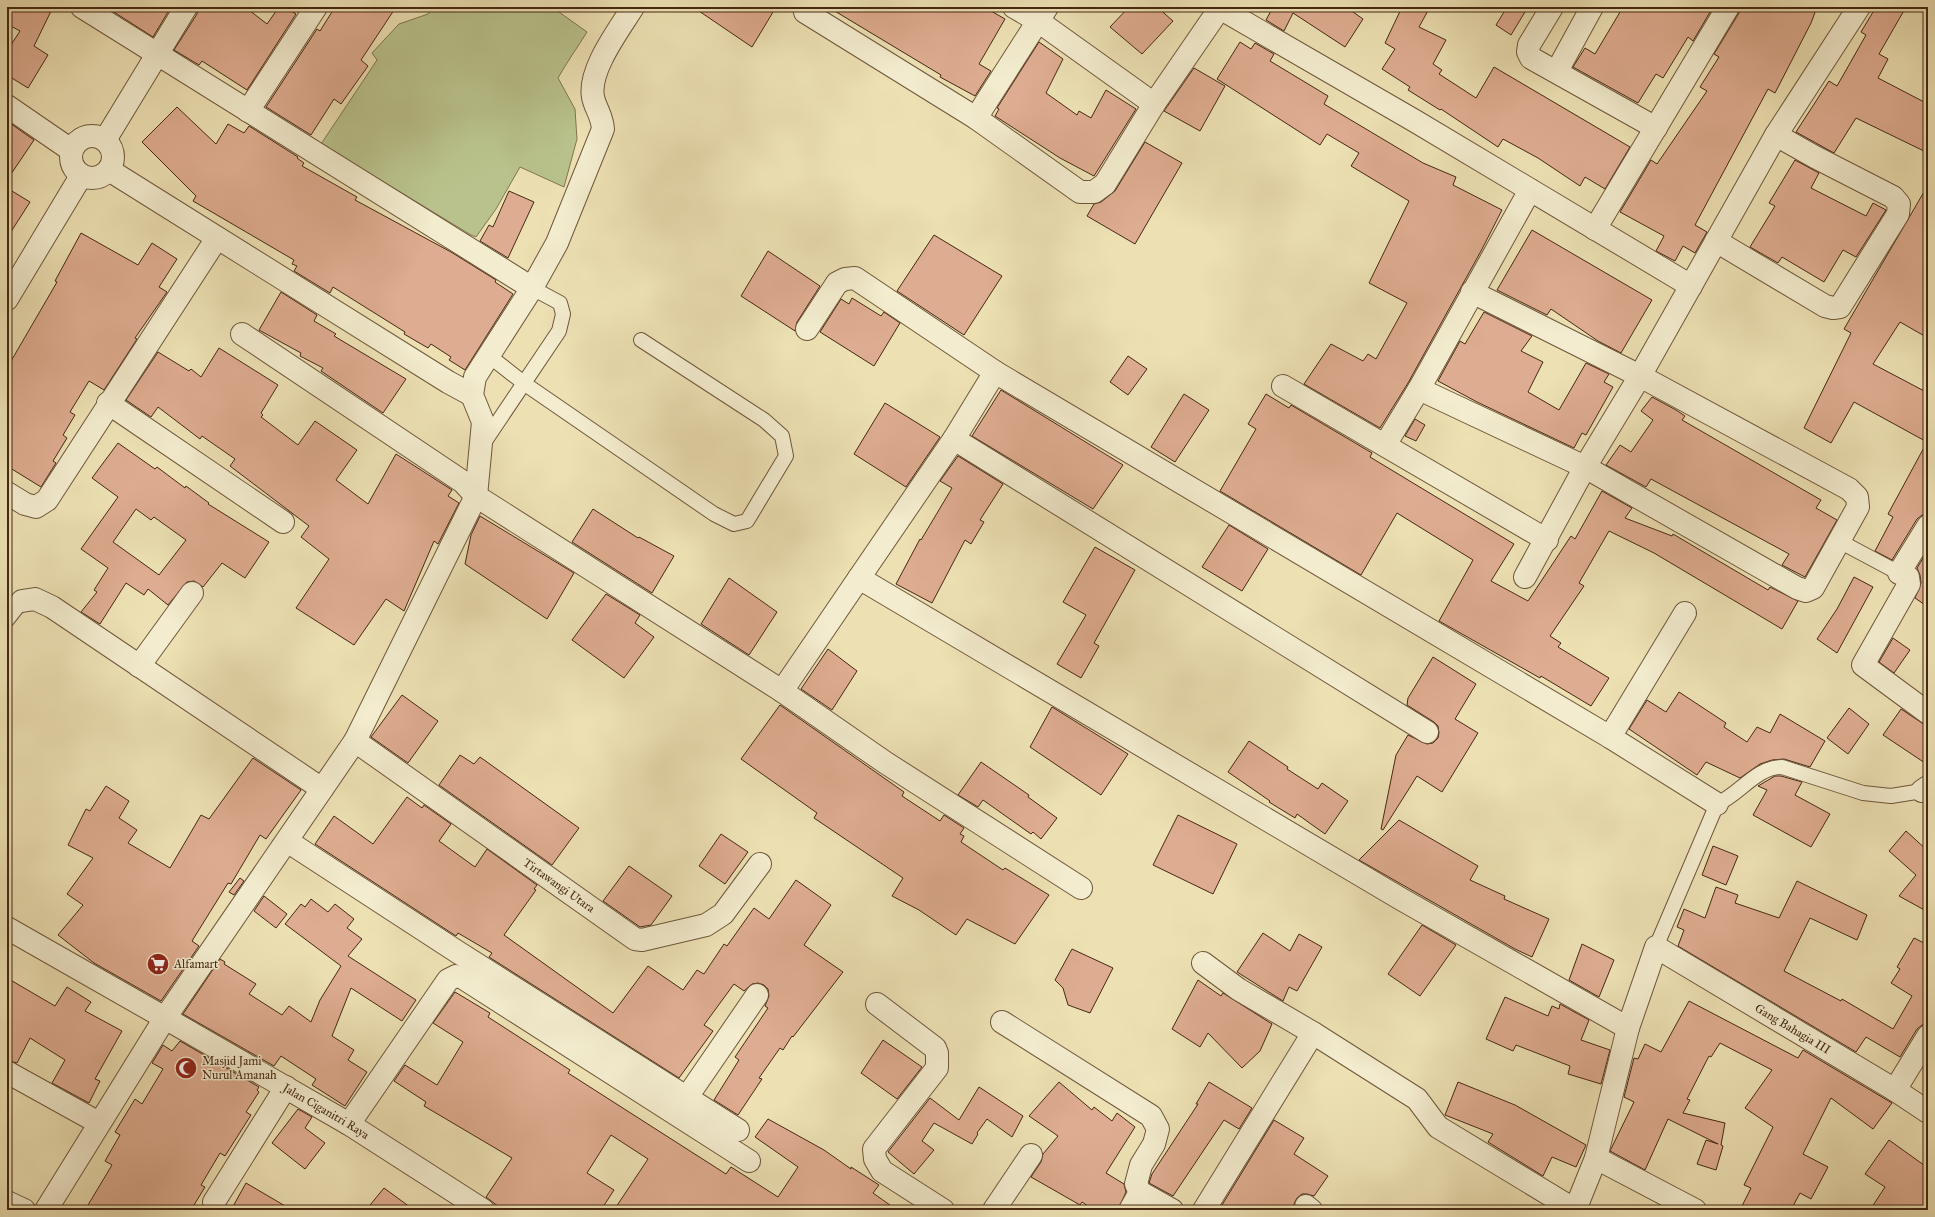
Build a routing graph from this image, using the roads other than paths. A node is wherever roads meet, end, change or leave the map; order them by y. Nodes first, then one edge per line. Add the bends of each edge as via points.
1 (82, 7) edge
2 (186, 7) edge
3 (316, 7) edge
4 (633, 7) edge
5 (1014, 7) edge
6 (1552, 7) edge
7 (1592, 7) edge
8 (1728, 7) edge
9 (1859, 7) edge
10 (1219, 8) edge
11 (805, 12) dead end
12 (1043, 14) edge
13 (156, 54) junction
14 (1557, 71) junction
15 (1154, 104) junction
16 (7, 106) edge
17 (248, 111) junction
18 (976, 118) junction
19 (1656, 128) junction
20 (1776, 135) junction
21 (105, 140) junction
22 (71, 150) junction
23 (109, 170) junction
24 (81, 176) junction
25 (1530, 190) junction
26 (1595, 229) junction
27 (216, 238) junction
28 (1716, 241) junction
29 (1691, 286) junction
30 (532, 288) junction
31 (1472, 292) junction
32 (7, 299) edge
33 (807, 329) dead end
34 (242, 334) dead end
35 (642, 340) dead end
36 (488, 355) junction
37 (995, 372) junction
38 (1640, 376) junction
39 (525, 384) junction
40 (1283, 386) dead end
41 (1419, 389) junction
42 (472, 395) junction
43 (108, 403) junction
44 (954, 439) junction
45 (1385, 445) junction
46 (482, 446) junction
47 (1585, 467) junction
48 (7, 493) edge
49 (476, 496) junction
50 (283, 522) dead end
51 (1928, 526) edge
52 (1547, 540) junction
53 (1839, 541) junction
54 (1899, 573) junction
55 (1525, 577) dead end
56 (859, 578) junction
57 (192, 593) dead end
58 (22, 601) joint
59 (1685, 613) dead end
60 (7, 620) edge
61 (140, 666) junction
62 (782, 692) junction
63 (1928, 713) edge
64 (1427, 732) dead end
65 (1610, 737) junction
66 (355, 742) junction
67 (322, 789) junction
68 (1925, 789) edge
69 (1717, 804) junction
70 (287, 841) junction
71 (760, 864) dead end
72 (1081, 888) dead end
73 (7, 928) edge
74 (1656, 947) junction
75 (1203, 964) dead end
76 (757, 995) dead end
77 (877, 1004) dead end
78 (165, 1018) junction
79 (1002, 1022) dead end
80 (1628, 1028) junction
81 (1313, 1033) junction
82 (1928, 1036) edge
83 (7, 1072) edge
84 (286, 1087) junction
85 (1895, 1090) junction
86 (687, 1098) junction
87 (1928, 1112) edge
88 (99, 1123) junction
89 (349, 1124) junction
90 (738, 1130) dead end
91 (1031, 1156) dead end
92 (1596, 1158) junction
93 (749, 1161) dead end
94 (1135, 1201) edge
95 (7, 1202) edge
96 (214, 1202) dead end
97 (24, 1210) edge
98 (46, 1210) edge
99 (483, 1210) edge
100 (943, 1210) edge
101 (994, 1210) edge
102 (1172, 1210) edge
103 (1204, 1210) edge
104 (1575, 1210) edge
105 (1696, 1210) edge

1 - 13 street
2 - 13 street
3 - 17 street
4 - 30 street via 598,66 593,83 593,97 602,118 600,140 557,242
5 - 12 street
6 - 14 street via 1529,45 1528,52 1531,58
7 - 14 street
8 - 19 street
9 - 20 street
10 - 15 street
10 - 25 street
11 - 18 street
12 - 15 street
12 - 18 street
13 - 17 street
13 - 21 street
14 - 19 street
15 - 18 street via 1105,184 1094,192 1080,192
16 - 22 street
17 - 30 street
19 - 26 street
20 - 28 street
20 - 28 street via 1893,196 1899,204 1898,214 1840,307 1833,308 1812,298
21 - 22 street via 85,136 76,141
21 - 23 street via 112,148 113,160
22 - 24 street via 70,160
23 - 24 street via 91,179
23 - 27 street
24 - 32 street
25 - 26 street
25 - 31 street
26 - 29 street
27 - 42 street
27 - 43 street
28 - 29 street
29 - 38 street
30 - 36 street
30 - 39 lane via 560,303 563,314 559,331
31 - 38 street
31 - 41 street
33 - 37 street via 838,282 855,278
34 - 49 street via 463,482
35 - 39 lane via 764,420 782,436 786,456 747,521 734,524 714,514
36 - 39 lane
36 - 42 street via 475,377
37 - 44 street
37 - 65 street
38 - 47 street
38 - 53 street via 1849,489 1857,497 1858,507
39 - 46 lane
40 - 45 street
41 - 45 street
41 - 47 street
42 - 46 street via 483,422
43 - 48 street via 47,500 36,507 25,504
43 - 50 street
44 - 56 street
44 - 64 street
45 - 52 street
46 - 49 street
47 - 52 street
47 - 53 street via 1806,591 1814,588
49 - 62 street
49 - 66 street
51 - 54 street
52 - 55 street
53 - 54 lane
54 - 63 street via 1908,577 1909,584 1863,665
56 - 62 street
56 - 80 street via 1401,899
57 - 61 street
58 - 60 lane
58 - 61 street via 35,599 52,607
59 - 65 street
61 - 67 street
62 - 72 street via 886,763
65 - 69 street
66 - 67 street
66 - 71 street, Tirtawangi Utara via 635,939 642,940 706,925 723,914
67 - 70 street
68 - 69 lane via 1891,796 1863,793 1782,767 1772,767 1764,770 1727,800
69 - 74 lane
70 - 78 street
70 - 86 street
73 - 78 street, Jalan Ciganitri Raya
74 - 80 street
74 - 85 street, Gang Bahagia III
75 - 81 street via 1238,989
76 - 86 street
77 - 100 street via 935,1048 938,1060 937,1068 874,1149 875,1159 882,1171
78 - 84 street, Jalan Ciganitri Raya
78 - 88 street
79 - 94 street via 1151,1116 1158,1129 1154,1144 1137,1176
80 - 92 street
81 - 103 street
81 - 104 street via 1417,1099 1438,1127
82 - 85 street
83 - 88 street
84 - 89 street, Jalan Ciganitri Raya
84 - 96 street
85 - 87 street, Gang Bahagia III
86 - 90 street
88 - 98 street
89 - 93 street via 448,980 456,976 463,978
89 - 99 street, Jalan Ciganitri Raya
91 - 101 street
92 - 104 street
92 - 105 street
94 - 102 street
95 - 97 street

